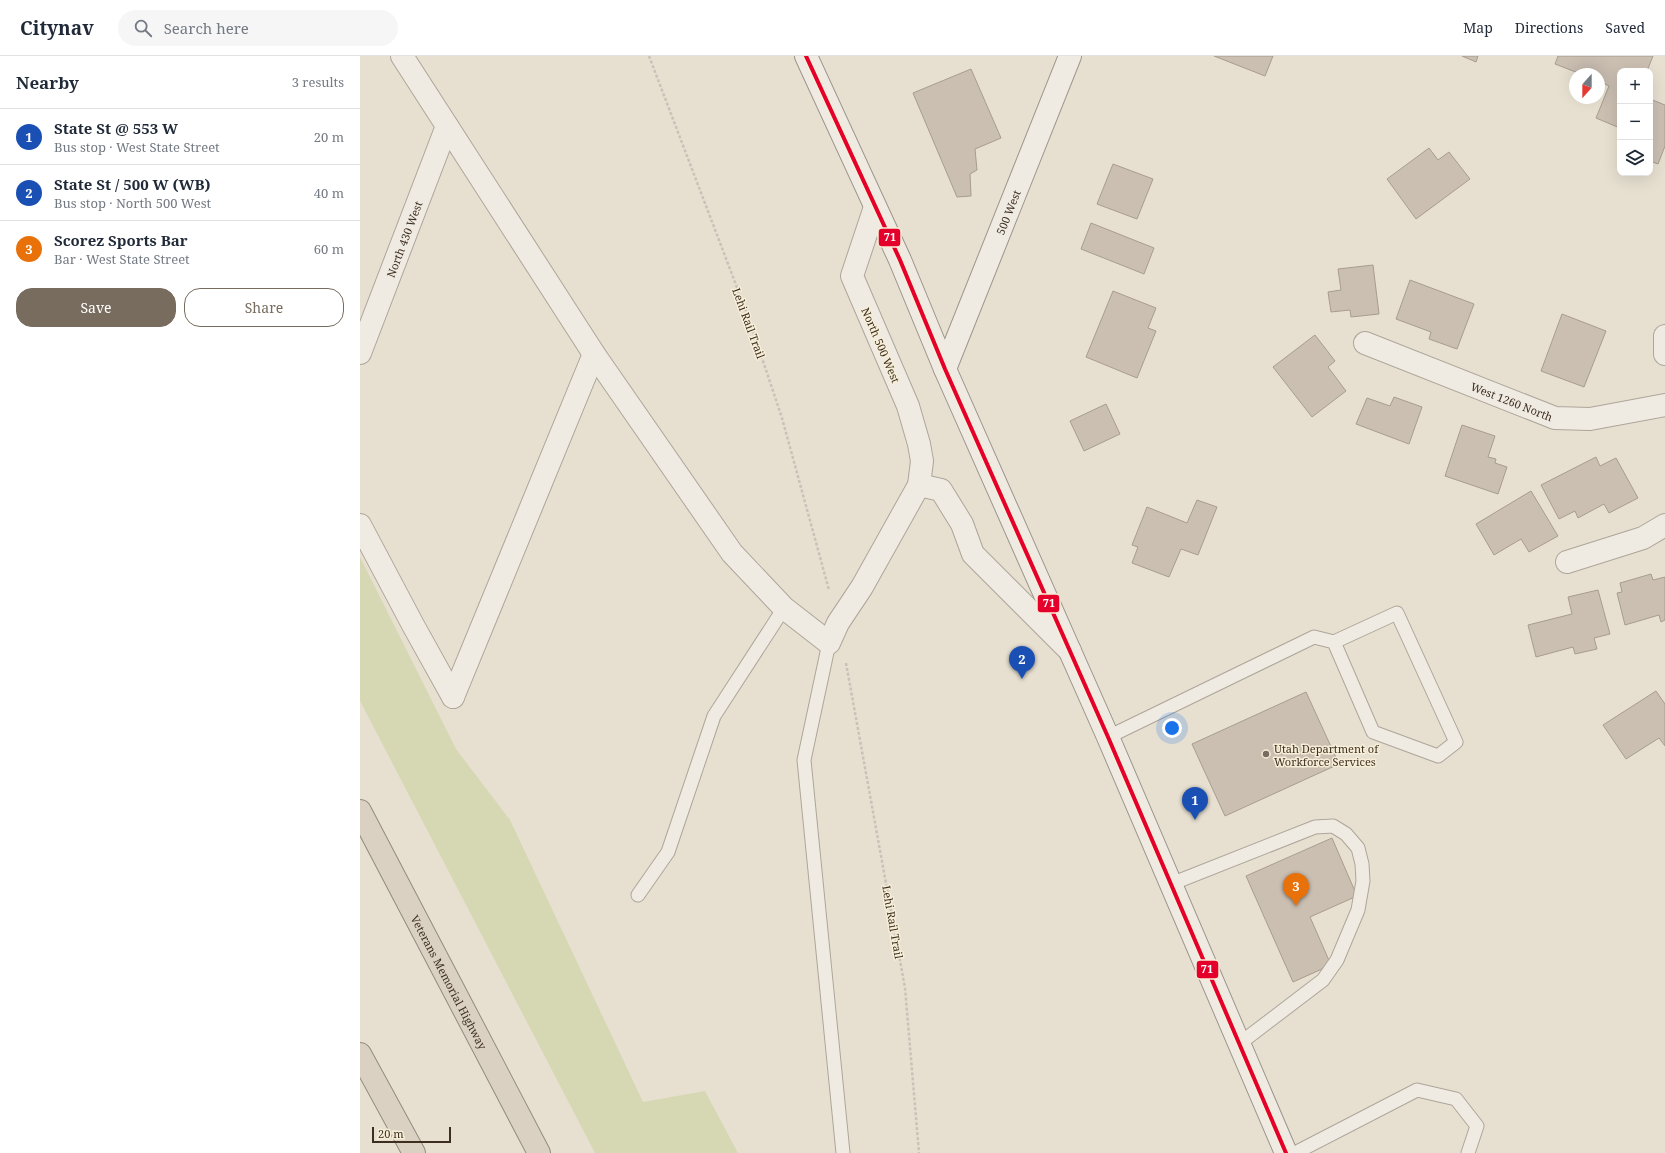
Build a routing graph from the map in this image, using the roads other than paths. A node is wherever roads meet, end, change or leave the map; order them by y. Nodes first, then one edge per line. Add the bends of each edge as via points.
1 (402, 56) edge
2 (806, 56) edge
3 (1070, 56) edge
4 (447, 126) junction
5 (875, 207) junction
6 (1665, 336) edge
7 (1365, 343) dead end
8 (360, 353) edge
9 (594, 354) junction
10 (1665, 354) edge
11 (945, 369) junction
12 (1665, 405) edge
13 (919, 485) junction
14 (360, 525) edge
15 (1665, 525) edge
16 (1567, 562) dead end
17 (784, 608) junction
18 (1334, 642) junction
19 (829, 643) junction
20 (1070, 651) junction
21 (1108, 737) junction
22 (360, 811) edge
23 (1171, 884) junction
24 (638, 895) dead end
25 (1239, 1044) junction
26 (360, 1054) edge
27 (414, 1153) edge
28 (539, 1153) edge
29 (843, 1153) edge
30 (1286, 1153) edge
31 (1295, 1153) edge
32 (1468, 1153) edge

1 - 4 street
2 - 5 street
3 - 11 street, 500 West
4 - 8 street, North 430 West
4 - 9 street
5 - 11 street
5 - 13 street, North 500 West via 852,276 908,406 922,461
6 - 10 street
7 - 12 street, West 1260 North via 1555,418 1590,419
9 - 14 street via 453,697
9 - 17 street via 732,553
11 - 20 street
13 - 19 street, North 500 West via 862,587 838,623
13 - 20 street via 941,490 962,524 973,554
15 - 16 street via 1643,538
17 - 19 street
17 - 24 lane via 714,716 668,852
18 - 18 lane via 1373,732 1438,756 1456,742 1397,613
18 - 21 lane via 1314,637
19 - 29 lane via 804,760
20 - 21 street
21 - 23 street
22 - 28 highway, Veterans Memorial Highway
23 - 25 street
23 - 25 lane via 1315,827 1333,826 1346,834 1358,848 1363,881 1358,910 1337,960 1323,980
25 - 30 street
26 - 27 highway
31 - 32 lane via 1417,1090 1456,1099 1477,1126

